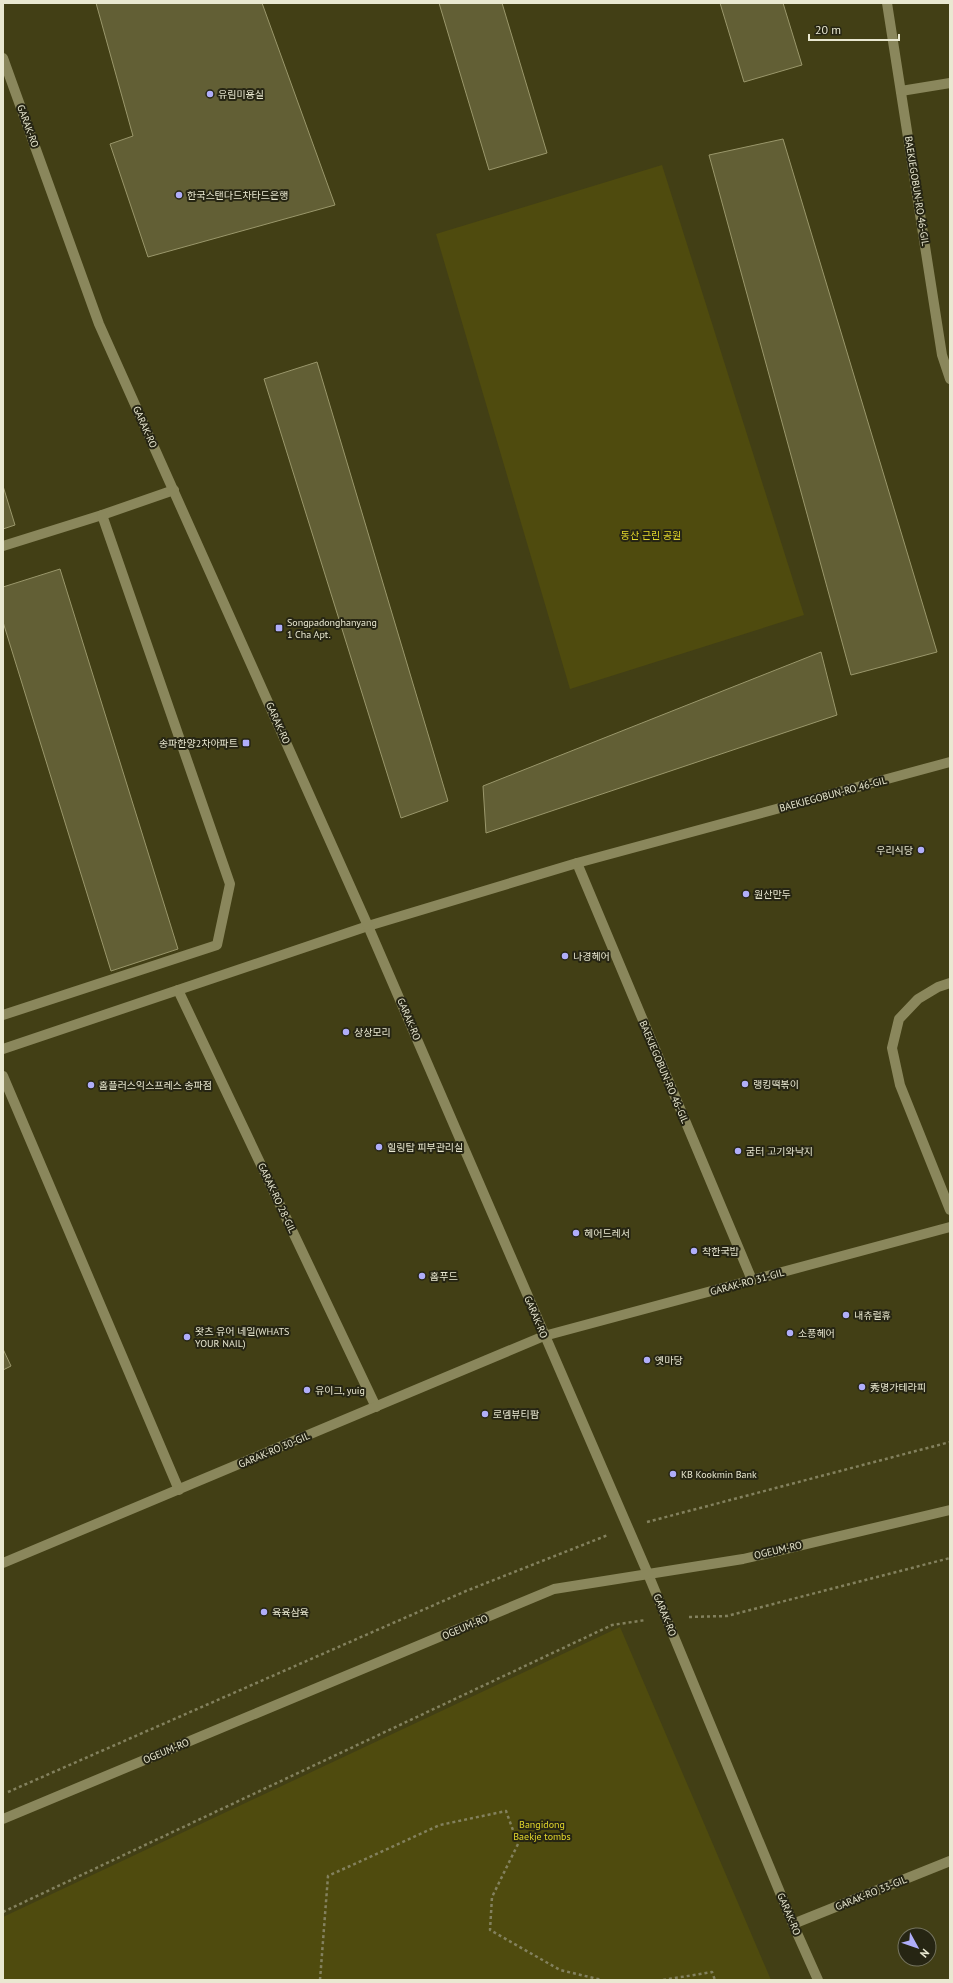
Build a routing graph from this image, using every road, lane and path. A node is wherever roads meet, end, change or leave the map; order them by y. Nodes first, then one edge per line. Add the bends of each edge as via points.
1 (887, 3) edge
2 (3, 58) edge
3 (950, 84) edge
4 (901, 91) junction
5 (946, 353) edge
6 (950, 379) edge
7 (174, 490) junction
8 (102, 515) junction
9 (3, 546) edge
10 (950, 762) edge
11 (577, 863) junction
12 (368, 926) junction
13 (950, 983) edge
14 (178, 990) junction
15 (3, 1015) edge
16 (3, 1049) edge
17 (3, 1076) edge
18 (950, 1210) edge
19 (950, 1227) edge
20 (752, 1280) junction
21 (544, 1336) junction
22 (376, 1407) junction
23 (179, 1490) junction
24 (950, 1510) edge
25 (950, 1558) edge
26 (3, 1563) edge
27 (648, 1574) junction
28 (666, 1618) junction
29 (3, 1819) edge
30 (950, 1861) edge
31 (3, 1912) edge
32 (792, 1924) junction
33 (320, 1980) edge
34 (602, 1980) edge
35 (664, 1980) edge
36 (715, 1980) edge
37 (818, 1980) edge

1 - 4 street, BAEKJEGOBUN-RO 46-GIL
2 - 7 street, GARAK-RO via 99,324
3 - 4 street
4 - 5 street, BAEKJEGOBUN-RO 46-GIL
5 - 6 street, BAEKJEGOBUN-RO 46-GIL
7 - 8 street
7 - 12 street, GARAK-RO
8 - 9 street
8 - 15 street via 230,884 217,945
10 - 11 street, BAEKJEGOBUN-RO 46-GIL
11 - 12 street, BAEKJEGOBUN-RO 46-GIL
11 - 20 street, BAEKJEGOBUN-RO 46-GIL
12 - 14 street
12 - 21 street, GARAK-RO
13 - 18 street via 918,998 899,1019 892,1048 900,1085
14 - 16 street
14 - 22 street, GARAK-RO 28-GIL
17 - 23 street
19 - 20 street, GARAK-RO 31-GIL
20 - 21 street, GARAK-RO 31-GIL
21 - 22 street, GARAK-RO 30-GIL
21 - 27 street, GARAK-RO
22 - 23 street, GARAK-RO 30-GIL
23 - 26 street, GARAK-RO 30-GIL
24 - 27 street, OGEUM-RO via 743,1559
25 - 28 path via 727,1616
27 - 28 street, GARAK-RO
27 - 29 street, OGEUM-RO via 554,1589
28 - 31 path via 612,1625
28 - 32 street, GARAK-RO
30 - 32 street, GARAK-RO 33-GIL
32 - 37 street, GARAK-RO
33 - 34 path via 328,1876 440,1825 506,1811 518,1844 492,1897 490,1930 560,1970
35 - 36 path via 712,1972

